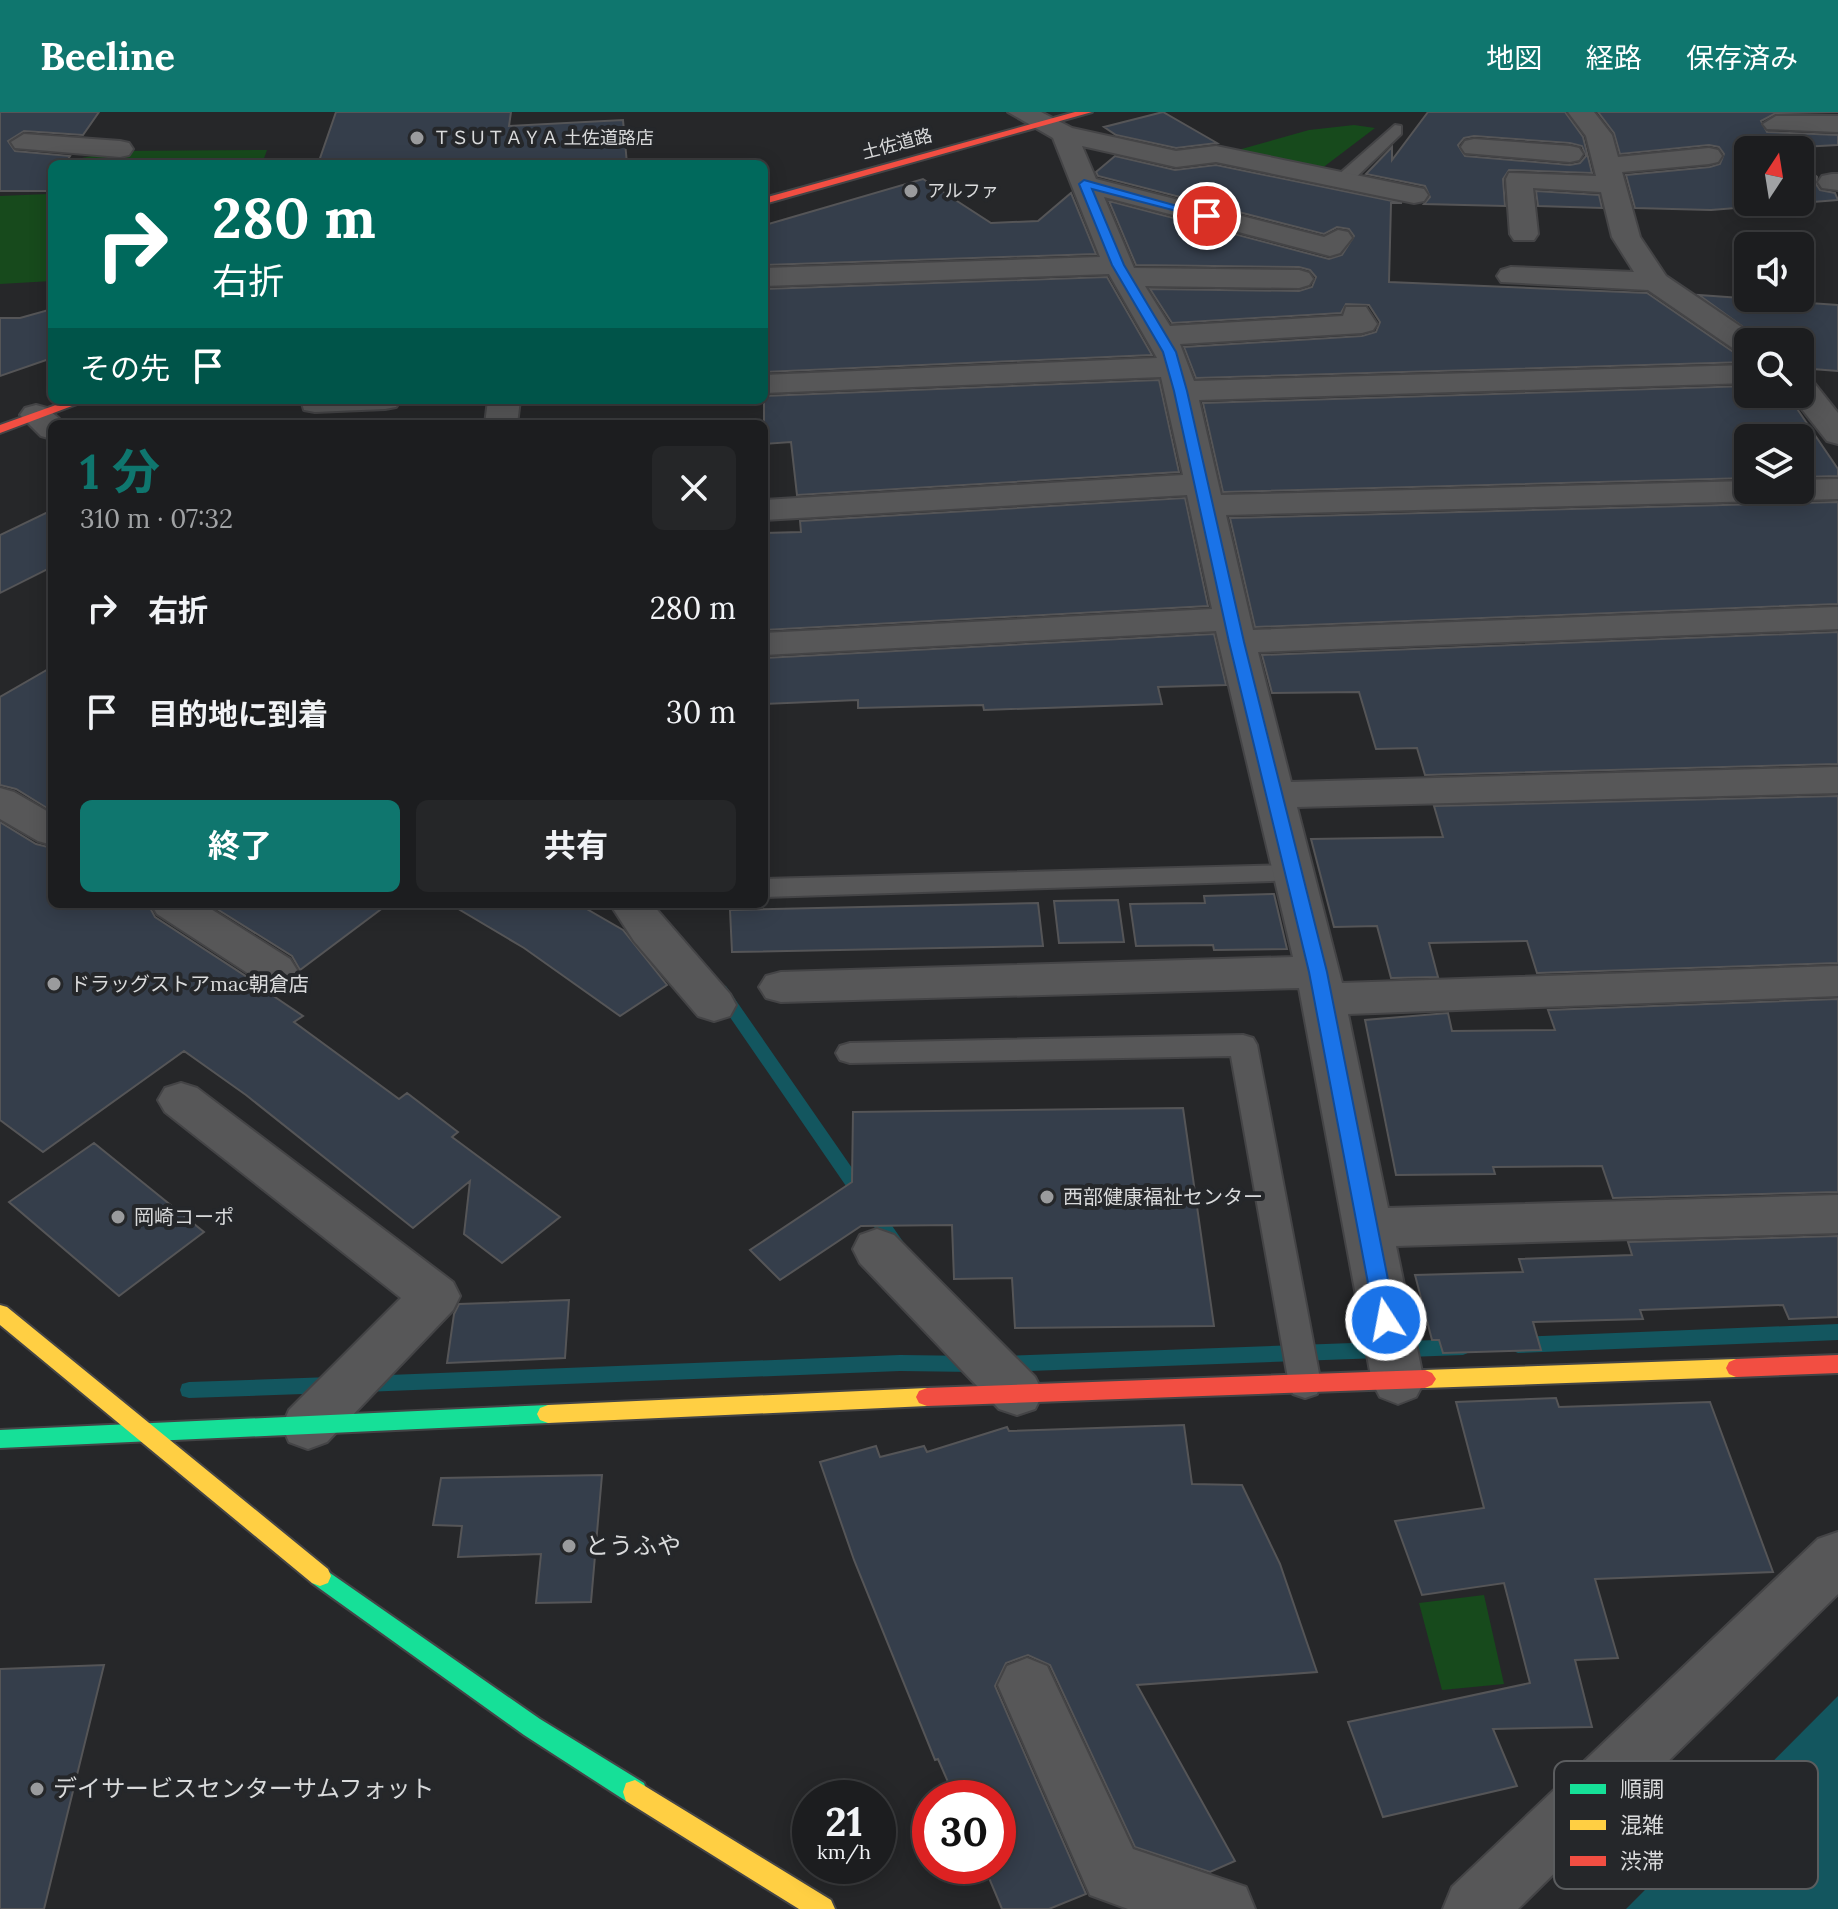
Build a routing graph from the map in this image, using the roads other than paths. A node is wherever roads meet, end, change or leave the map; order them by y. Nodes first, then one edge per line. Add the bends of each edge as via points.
1 (1087, 112) edge
2 (1581, 112) edge
3 (45, 122) dead end
4 (1043, 124) edge
5 (1776, 124) dead end
6 (1838, 124) edge
7 (1395, 130) dead end
8 (12, 147) edge
9 (1474, 147) dead end
10 (120, 149) dead end
11 (1709, 156) dead end
12 (1608, 169) junction
13 (1343, 180) junction
14 (1084, 184) junction
15 (1414, 195) dead end
16 (768, 200) edge
17 (1524, 234) dead end
18 (1338, 238) dead end
19 (1122, 271) junction
20 (1511, 276) dead end
21 (768, 277) edge
22 (1299, 279) dead end
23 (1655, 282) junction
24 (1356, 313) dead end
25 (1160, 336) junction
26 (1734, 336) edge
27 (1734, 374) edge
28 (1177, 379) junction
29 (768, 384) edge
30 (75, 404) edge
31 (1814, 404) edge
32 (44, 422) edge
33 (0, 429) edge
34 (1838, 434) edge
35 (1838, 489) edge
36 (1734, 490) edge
37 (1814, 490) edge
38 (1206, 495) junction
39 (768, 510) edge
40 (1838, 618) edge
41 (1235, 631) junction
42 (768, 644) edge
43 (1838, 780) edge
44 (1274, 795) junction
45 (0, 801) edge
46 (48, 830) edge
47 (1292, 874) junction
48 (768, 888) edge
49 (178, 908) edge
50 (633, 908) edge
51 (275, 970) dead end
52 (1838, 981) edge
53 (1320, 985) junction
54 (781, 987) dead end
55 (714, 1005) dead end
56 (850, 1053) dead end
57 (181, 1100) dead end
58 (1838, 1214) edge
59 (1367, 1228) junction
60 (877, 1249) dead end
61 (0, 1313) edge
62 (1838, 1364) edge
63 (1398, 1382) junction
64 (1305, 1384) junction
65 (1017, 1393) junction
66 (308, 1426) junction
67 (142, 1432) junction
68 (0, 1439) edge
69 (1838, 1557) edge
70 (1027, 1685) dead end
71 (1627, 1761) edge
72 (1554, 1832) edge
73 (822, 1909) edge
74 (1224, 1909) edge
75 (1474, 1909) edge

1 - 4 main road, 土佐道路
2 - 12 street via 1599,135
3 - 8 street
4 - 13 street via 1176,159 1216,154
4 - 14 street
4 - 16 main road, 土佐道路
5 - 6 street
7 - 13 lane
8 - 10 street
9 - 12 street
11 - 12 street
12 - 17 street via 1519,179
12 - 23 street via 1626,237
13 - 15 street
14 - 18 street via 1330,247
14 - 19 street
19 - 21 street
19 - 22 street
19 - 25 street
20 - 23 street
23 - 26 street
24 - 25 street via 1362,324
25 - 28 street
27 - 28 street
28 - 29 street
28 - 38 street
30 - 32 main road
31 - 34 street
32 - 33 main road
35 - 37 street
36 - 38 street
38 - 39 street
38 - 41 street
40 - 41 street
41 - 42 street
41 - 44 street
43 - 44 street
44 - 47 street
45 - 46 street
47 - 48 lane
47 - 53 street
49 - 51 street
50 - 55 street
52 - 53 street
53 - 54 street
53 - 59 street
56 - 64 lane via 1243,1045
57 - 66 street via 435,1296
58 - 59 street
59 - 63 street
60 - 65 street
61 - 67 main road
62 - 63 main road
63 - 64 main road
64 - 65 main road
65 - 66 main road
66 - 67 main road
67 - 68 main road
67 - 73 main road via 321,1577 532,1727
69 - 71 street
70 - 74 street via 1112,1873
72 - 75 street

